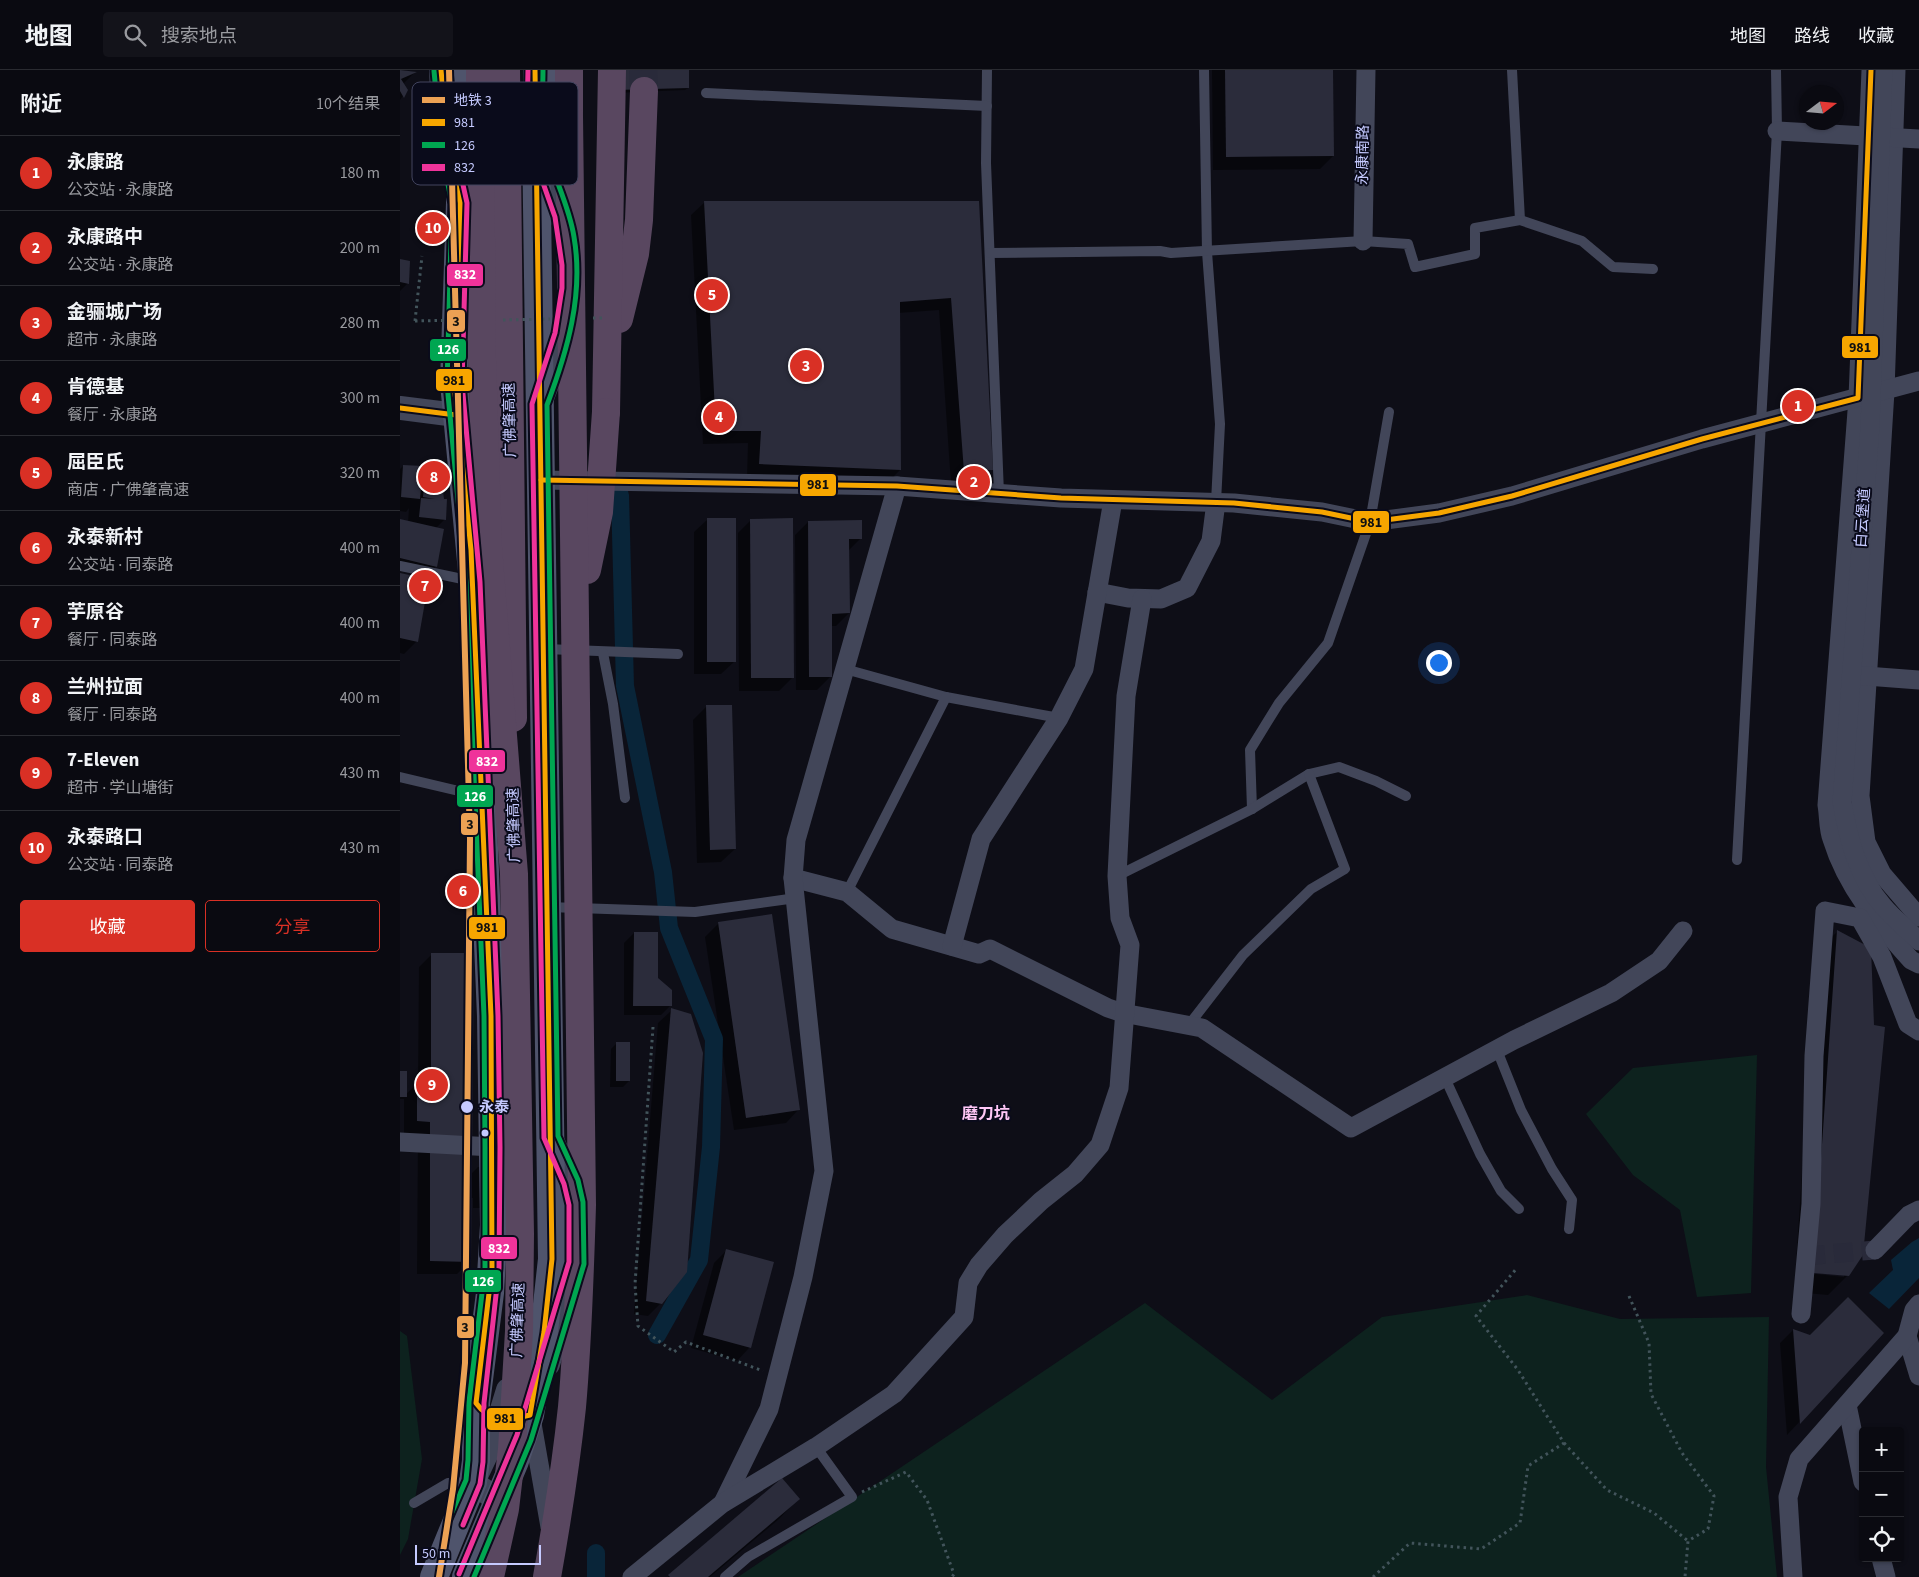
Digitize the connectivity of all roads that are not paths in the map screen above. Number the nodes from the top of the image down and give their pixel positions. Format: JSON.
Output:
{"nodes":[{"id":1,"x":612,"y":70,"type":"edge"},
{"id":2,"x":987,"y":70,"type":"edge"},
{"id":3,"x":1204,"y":70,"type":"edge"},
{"id":4,"x":1366,"y":70,"type":"edge"},
{"id":5,"x":1512,"y":70,"type":"edge"},
{"id":6,"x":1776,"y":70,"type":"edge"},
{"id":7,"x":1871,"y":70,"type":"edge"},
{"id":8,"x":1883,"y":70,"type":"edge"},
{"id":9,"x":1896,"y":70,"type":"edge"},
{"id":10,"x":644,"y":91,"type":"tunnel mouth"},
{"id":11,"x":706,"y":93,"type":"dead end"},
{"id":12,"x":987,"y":106,"type":"junction"},
{"id":13,"x":1777,"y":131,"type":"junction"},
{"id":14,"x":1869,"y":135,"type":"junction"},
{"id":15,"x":1893,"y":137,"type":"junction"},
{"id":16,"x":1919,"y":139,"type":"edge"},
{"id":17,"x":456,"y":185,"type":"edge"},
{"id":18,"x":460,"y":185,"type":"edge"},
{"id":19,"x":481,"y":185,"type":"edge"},
{"id":20,"x":507,"y":185,"type":"edge"},
{"id":21,"x":537,"y":185,"type":"edge"},
{"id":22,"x":570,"y":185,"type":"edge"},
{"id":23,"x":460,"y":203,"type":"junction"},
{"id":24,"x":1520,"y":220,"type":"junction"},
{"id":25,"x":1363,"y":241,"type":"junction"},
{"id":26,"x":1208,"y":252,"type":"junction"},
{"id":27,"x":990,"y":253,"type":"junction"},
{"id":28,"x":1653,"y":269,"type":"dead end"},
{"id":29,"x":1919,"y":381,"type":"edge"},
{"id":30,"x":1885,"y":391,"type":"junction"},
{"id":31,"x":1858,"y":398,"type":"junction"},
{"id":32,"x":400,"y":408,"type":"edge"},
{"id":33,"x":606,"y":412,"type":"junction"},
{"id":34,"x":1389,"y":412,"type":"dead end"},
{"id":35,"x":456,"y":415,"type":"junction"},
{"id":36,"x":1763,"y":423,"type":"junction"},
{"id":37,"x":541,"y":480,"type":"junction"},
{"id":38,"x":897,"y":486,"type":"junction"},
{"id":39,"x":999,"y":494,"type":"junction"},
{"id":40,"x":1113,"y":500,"type":"junction"},
{"id":41,"x":1216,"y":502,"type":"junction"},
{"id":42,"x":1370,"y":522,"type":"junction"},
{"id":43,"x":400,"y":566,"type":"edge"},
{"id":44,"x":473,"y":582,"type":"junction"},
{"id":45,"x":1097,"y":592,"type":"junction"},
{"id":46,"x":1142,"y":599,"type":"junction"},
{"id":47,"x":576,"y":626,"type":"junction"},
{"id":48,"x":544,"y":649,"type":"junction"},
{"id":49,"x":608,"y":653,"type":"junction"},
{"id":50,"x":678,"y":654,"type":"dead end"},
{"id":51,"x":845,"y":669,"type":"junction"},
{"id":52,"x":1837,"y":674,"type":"junction"},
{"id":53,"x":1866,"y":676,"type":"junction"},
{"id":54,"x":1919,"y":680,"type":"edge"},
{"id":55,"x":946,"y":697,"type":"junction"},
{"id":56,"x":1059,"y":718,"type":"junction"},
{"id":57,"x":1309,"y":774,"type":"junction"},
{"id":58,"x":400,"y":777,"type":"edge"},
{"id":59,"x":1406,"y":796,"type":"dead end"},
{"id":60,"x":481,"y":797,"type":"junction"},
{"id":61,"x":625,"y":798,"type":"dead end"},
{"id":62,"x":1252,"y":809,"type":"junction"},
{"id":63,"x":1738,"y":860,"type":"dead end"},
{"id":64,"x":514,"y":874,"type":"junction"},
{"id":65,"x":1117,"y":876,"type":"junction"},
{"id":66,"x":793,"y":878,"type":"junction"},
{"id":67,"x":847,"y":892,"type":"junction"},
{"id":68,"x":796,"y":898,"type":"junction"},
{"id":69,"x":548,"y":907,"type":"junction"},
{"id":70,"x":1919,"y":917,"type":"edge"},
{"id":71,"x":1683,"y":931,"type":"dead end"},
{"id":72,"x":1919,"y":941,"type":"edge"},
{"id":73,"x":952,"y":946,"type":"junction"},
{"id":74,"x":488,"y":958,"type":"junction"},
{"id":75,"x":1919,"y":964,"type":"edge"},
{"id":76,"x":1123,"y":1013,"type":"junction"},
{"id":77,"x":1188,"y":1026,"type":"junction"},
{"id":78,"x":1919,"y":1031,"type":"edge"},
{"id":79,"x":1497,"y":1050,"type":"junction"},
{"id":80,"x":1445,"y":1078,"type":"junction"},
{"id":81,"x":400,"y":1142,"type":"edge"},
{"id":82,"x":493,"y":1147,"type":"junction"},
{"id":83,"x":1519,"y":1209,"type":"dead end"},
{"id":84,"x":1919,"y":1210,"type":"edge"},
{"id":85,"x":1569,"y":1229,"type":"dead end"},
{"id":86,"x":1875,"y":1250,"type":"tunnel mouth"},
{"id":87,"x":1919,"y":1304,"type":"edge"},
{"id":88,"x":1801,"y":1314,"type":"dead end"},
{"id":89,"x":1907,"y":1336,"type":"junction"},
{"id":90,"x":1919,"y":1376,"type":"edge"},
{"id":91,"x":476,"y":1403,"type":"junction"},
{"id":92,"x":1847,"y":1404,"type":"junction"},
{"id":93,"x":530,"y":1415,"type":"junction"},
{"id":94,"x":816,"y":1447,"type":"junction"},
{"id":95,"x":1861,"y":1472,"type":"edge"},
{"id":96,"x":473,"y":1482,"type":"junction"},
{"id":97,"x":498,"y":1501,"type":"junction"},
{"id":98,"x":414,"y":1503,"type":"dead end"},
{"id":99,"x":723,"y":1503,"type":"junction"},
{"id":100,"x":1882,"y":1562,"type":"edge"},
{"id":101,"x":434,"y":1577,"type":"edge"},
{"id":102,"x":466,"y":1577,"type":"edge"},
{"id":103,"x":490,"y":1577,"type":"edge"},
{"id":104,"x":547,"y":1577,"type":"edge"},
{"id":105,"x":560,"y":1577,"type":"edge"},
{"id":106,"x":632,"y":1577,"type":"edge"},
{"id":107,"x":725,"y":1577,"type":"edge"},
{"id":108,"x":1793,"y":1577,"type":"edge"},
{"id":109,"x":1886,"y":1577,"type":"edge"}],
"edges":[{"from":1,"to":33,"type":"highway"},
{"from":2,"to":12,"type":"lane"},
{"from":3,"to":26,"type":"lane"},
{"from":4,"to":25,"type":"street","name":"永康南路"},
{"from":5,"to":24,"type":"lane"},
{"from":6,"to":13,"type":"lane"},
{"from":7,"to":14,"type":"street"},
{"from":8,"to":72,"type":"street","name":"白云堡道","bridge":true},
{"from":9,"to":15,"type":"street"},
{"from":10,"to":33,"type":"highway"},
{"from":11,"to":12,"type":"lane"},
{"from":12,"to":27,"type":"lane"},
{"from":13,"to":14,"type":"street"},
{"from":13,"to":36,"type":"lane"},
{"from":14,"to":15,"type":"street"},
{"from":14,"to":31,"type":"street"},
{"from":15,"to":16,"type":"street"},
{"from":15,"to":30,"type":"street"},
{"from":17,"to":23,"type":"street"},
{"from":18,"to":23,"type":"main road"},
{"from":19,"to":64,"type":"highway","bridge":true},
{"from":20,"to":64,"type":"highway","name":"广佛肇高速","bridge":true},
{"from":21,"to":37,"type":"main road"},
{"from":22,"to":47,"type":"highway","bridge":true},
{"from":23,"to":35,"type":"main road"},
{"from":24,"to":25,"type":"lane"},
{"from":24,"to":28,"type":"lane"},
{"from":25,"to":26,"type":"lane"},
{"from":26,"to":27,"type":"lane"},
{"from":26,"to":41,"type":"lane"},
{"from":27,"to":39,"type":"lane"},
{"from":29,"to":30,"type":"street"},
{"from":30,"to":31,"type":"street"},
{"from":30,"to":53,"type":"street"},
{"from":31,"to":36,"type":"street"},
{"from":31,"to":52,"type":"street"},
{"from":32,"to":35,"type":"street"},
{"from":33,"to":47,"type":"highway","bridge":true},
{"from":34,"to":42,"type":"lane"},
{"from":35,"to":44,"type":"main road"},
{"from":36,"to":42,"type":"street"},
{"from":36,"to":63,"type":"lane"},
{"from":37,"to":38,"type":"street"},
{"from":37,"to":48,"type":"main road"},
{"from":38,"to":39,"type":"street"},
{"from":38,"to":51,"type":"street"},
{"from":39,"to":40,"type":"street"},
{"from":40,"to":41,"type":"street"},
{"from":40,"to":45,"type":"street"},
{"from":41,"to":42,"type":"street"},
{"from":41,"to":46,"type":"street"},
{"from":42,"to":62,"type":"lane"},
{"from":43,"to":44,"type":"lane"},
{"from":44,"to":60,"type":"main road"},
{"from":45,"to":46,"type":"street"},
{"from":45,"to":56,"type":"street"},
{"from":46,"to":65,"type":"street"},
{"from":47,"to":104,"type":"highway","bridge":true},
{"from":48,"to":49,"type":"lane"},
{"from":48,"to":69,"type":"main road"},
{"from":49,"to":50,"type":"lane"},
{"from":49,"to":61,"type":"lane"},
{"from":51,"to":55,"type":"lane"},
{"from":51,"to":66,"type":"street"},
{"from":52,"to":53,"type":"street"},
{"from":52,"to":75,"type":"street"},
{"from":53,"to":54,"type":"street"},
{"from":53,"to":70,"type":"street"},
{"from":55,"to":56,"type":"lane"},
{"from":55,"to":67,"type":"lane"},
{"from":56,"to":73,"type":"street"},
{"from":57,"to":59,"type":"lane"},
{"from":57,"to":62,"type":"lane"},
{"from":57,"to":77,"type":"lane"},
{"from":58,"to":60,"type":"lane"},
{"from":60,"to":74,"type":"main road"},
{"from":62,"to":65,"type":"lane"},
{"from":64,"to":103,"type":"highway","name":"广佛肇高速","bridge":true},
{"from":65,"to":76,"type":"street"},
{"from":66,"to":67,"type":"street"},
{"from":66,"to":68,"type":"street"},
{"from":67,"to":73,"type":"street"},
{"from":68,"to":69,"type":"lane"},
{"from":68,"to":99,"type":"street"},
{"from":69,"to":93,"type":"main road"},
{"from":71,"to":79,"type":"street"},
{"from":73,"to":76,"type":"street"},
{"from":74,"to":82,"type":"main road"},
{"from":74,"to":96,"type":"street"},
{"from":76,"to":77,"type":"street"},
{"from":76,"to":94,"type":"street"},
{"from":77,"to":80,"type":"street"},
{"from":78,"to":88,"type":"street"},
{"from":79,"to":80,"type":"street"},
{"from":79,"to":85,"type":"lane"},
{"from":80,"to":83,"type":"lane"},
{"from":81,"to":82,"type":"street"},
{"from":82,"to":91,"type":"main road"},
{"from":84,"to":86,"type":"street"},
{"from":87,"to":89,"type":"street"},
{"from":89,"to":90,"type":"street"},
{"from":89,"to":92,"type":"street"},
{"from":91,"to":93,"type":"main road"},
{"from":91,"to":96,"type":"main road"},
{"from":92,"to":95,"type":"street"},
{"from":92,"to":108,"type":"street"},
{"from":93,"to":97,"type":"main road"},
{"from":93,"to":105,"type":"street"},
{"from":94,"to":99,"type":"street"},
{"from":94,"to":107,"type":"lane"},
{"from":96,"to":97,"type":"street"},
{"from":96,"to":98,"type":"lane"},
{"from":96,"to":101,"type":"main road"},
{"from":97,"to":102,"type":"main road"},
{"from":99,"to":106,"type":"street"},
{"from":100,"to":109,"type":"street"}]}
